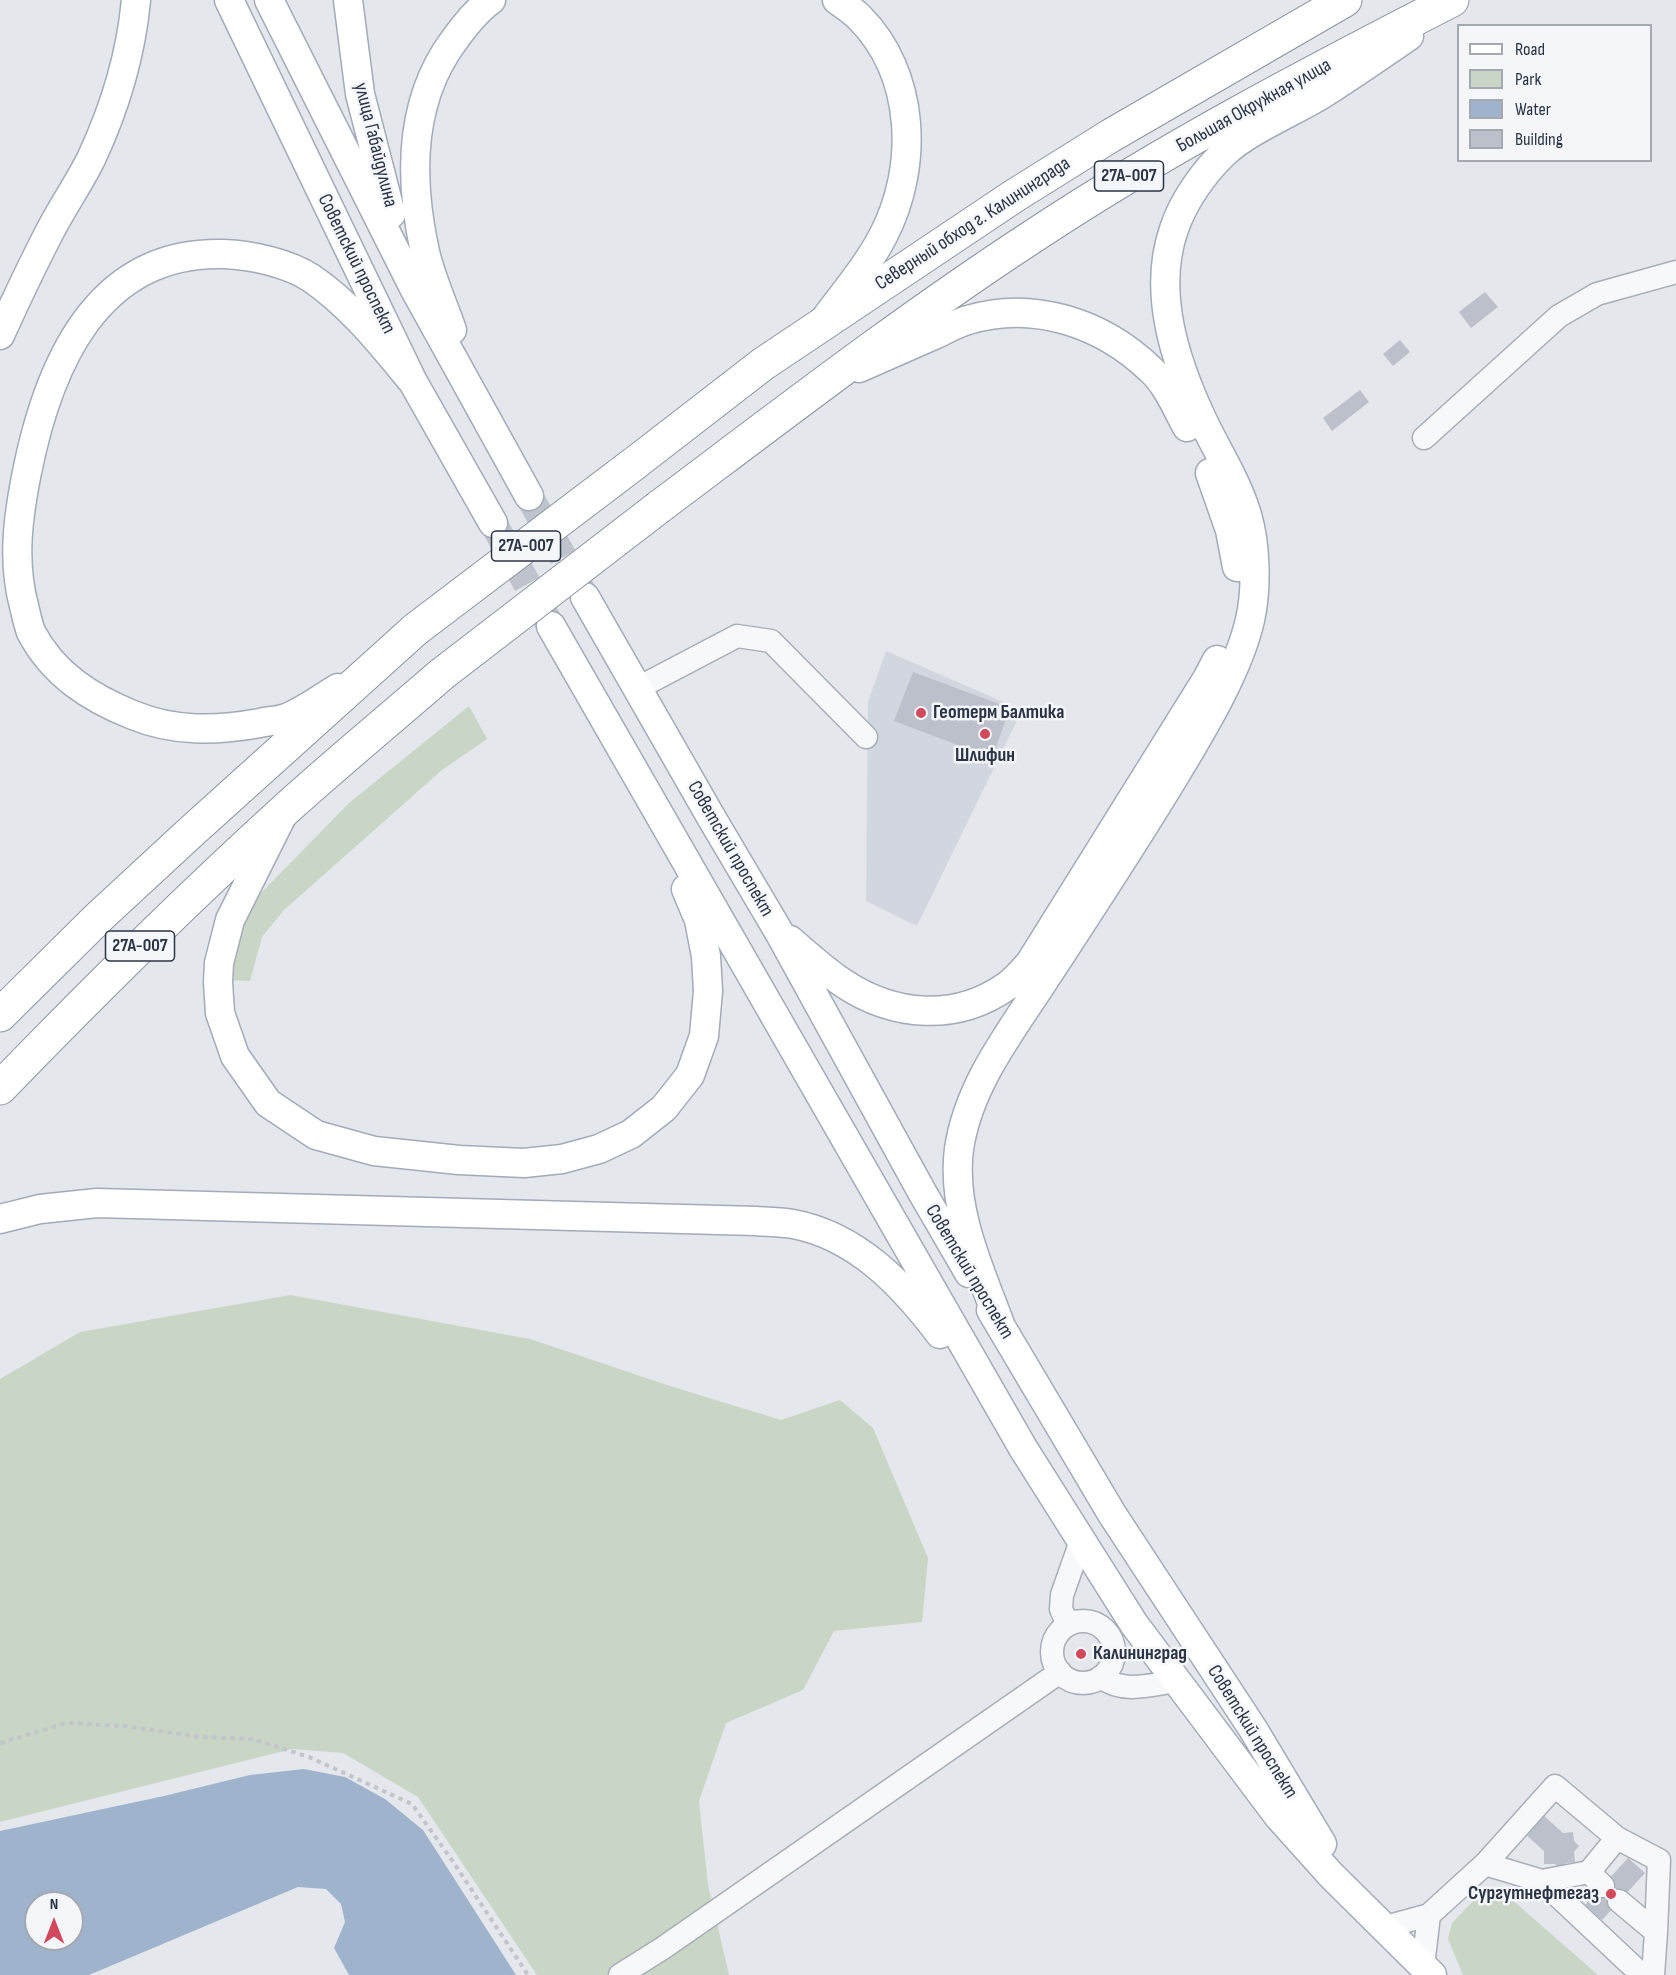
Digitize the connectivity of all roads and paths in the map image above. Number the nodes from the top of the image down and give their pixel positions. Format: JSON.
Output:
{"nodes":[{"id":1,"x":136,"y":0,"type":"edge"},
{"id":2,"x":229,"y":0,"type":"edge"},
{"id":3,"x":269,"y":0,"type":"edge"},
{"id":4,"x":348,"y":0,"type":"edge"},
{"id":5,"x":491,"y":0,"type":"edge"},
{"id":6,"x":837,"y":0,"type":"edge"},
{"id":7,"x":1346,"y":0,"type":"edge"},
{"id":8,"x":1452,"y":0,"type":"edge"},
{"id":9,"x":1464,"y":0,"type":"edge"},
{"id":10,"x":1676,"y":272,"type":"edge"},
{"id":11,"x":414,"y":288,"type":"junction"},
{"id":12,"x":821,"y":325,"type":"junction"},
{"id":13,"x":0,"y":335,"type":"edge"},
{"id":14,"x":413,"y":382,"type":"junction"},
{"id":15,"x":825,"y":384,"type":"junction"},
{"id":16,"x":481,"y":411,"type":"junction"},
{"id":17,"x":1424,"y":438,"type":"dead end"},
{"id":18,"x":529,"y":496,"type":"tunnel mouth"},
{"id":19,"x":493,"y":523,"type":"tunnel mouth"},
{"id":20,"x":585,"y":597,"type":"tunnel mouth"},
{"id":21,"x":551,"y":626,"type":"tunnel mouth"},
{"id":22,"x":374,"y":668,"type":"junction"},
{"id":23,"x":638,"y":688,"type":"junction"},
{"id":24,"x":866,"y":737,"type":"dead end"},
{"id":25,"x":626,"y":755,"type":"junction"},
{"id":26,"x":286,"y":809,"type":"junction"},
{"id":27,"x":779,"y":932,"type":"junction"},
{"id":28,"x":0,"y":1015,"type":"edge"},
{"id":29,"x":0,"y":1088,"type":"edge"},
{"id":30,"x":0,"y":1219,"type":"edge"},
{"id":31,"x":1000,"y":1324,"type":"junction"},
{"id":32,"x":1023,"y":1448,"type":"junction"},
{"id":33,"x":1081,"y":1541,"type":"junction"},
{"id":34,"x":1068,"y":1625,"type":"junction"},
{"id":35,"x":1060,"y":1672,"type":"junction"},
{"id":36,"x":1101,"y":1677,"type":"junction"},
{"id":37,"x":1176,"y":1682,"type":"junction"},
{"id":38,"x":0,"y":1743,"type":"edge"},
{"id":39,"x":1617,"y":1838,"type":"junction"},
{"id":40,"x":1485,"y":1864,"type":"junction"},
{"id":41,"x":1542,"y":1881,"type":"junction"},
{"id":42,"x":1619,"y":1901,"type":"dead end"},
{"id":43,"x":1429,"y":1915,"type":"junction"},
{"id":44,"x":1384,"y":1927,"type":"junction"},
{"id":45,"x":1656,"y":1932,"type":"junction"},
{"id":46,"x":1427,"y":1970,"type":"edge"},
{"id":47,"x":528,"y":1975,"type":"edge"},
{"id":48,"x":620,"y":1975,"type":"edge"},
{"id":49,"x":1642,"y":1975,"type":"edge"},
{"id":50,"x":1653,"y":1975,"type":"edge"}],
"edges":[{"from":1,"to":13,"type":"main road"},
{"from":2,"to":14,"type":"main road","name":"Советский проспект"},
{"from":3,"to":11,"type":"main road","name":"Советский проспект"},
{"from":4,"to":11,"type":"main road","name":"улица Габайдулина"},
{"from":5,"to":16,"type":"main road"},
{"from":6,"to":12,"type":"main road"},
{"from":7,"to":12,"type":"highway","name":"Северный обход г. Калининграда","number":"27А-007"},
{"from":8,"to":15,"type":"highway","name":"Большая Окружная улица","number":"27А-007"},
{"from":9,"to":31,"type":"main road"},
{"from":10,"to":17,"type":"street"},
{"from":11,"to":16,"type":"main road","name":"Советский проспект"},
{"from":12,"to":22,"type":"highway","name":"Северный обход г. Калининграда","number":"27А-007","bridge":true},
{"from":14,"to":19,"type":"main road","name":"Советский проспект"},
{"from":14,"to":22,"type":"main road"},
{"from":15,"to":26,"type":"highway","number":"27А-007","bridge":true},
{"from":15,"to":27,"type":"main road"},
{"from":16,"to":18,"type":"main road","name":"Советский проспект"},
{"from":20,"to":23,"type":"main road","name":"Советский проспект"},
{"from":21,"to":25,"type":"main road","name":"Советский проспект"},
{"from":22,"to":28,"type":"highway"},
{"from":23,"to":24,"type":"street"},
{"from":23,"to":27,"type":"main road","name":"Советский проспект"},
{"from":25,"to":26,"type":"main road"},
{"from":25,"to":32,"type":"main road","name":"Советский проспект"},
{"from":26,"to":29,"type":"highway","number":"27А-007"},
{"from":27,"to":31,"type":"main road","name":"Советский проспект"},
{"from":30,"to":32,"type":"main road"},
{"from":31,"to":44,"type":"main road","name":"Советский проспект"},
{"from":32,"to":33,"type":"main road","name":"Советский проспект"},
{"from":33,"to":34,"type":"street"},
{"from":33,"to":37,"type":"main road","name":"Советский проспект"},
{"from":34,"to":35,"type":"street"},
{"from":34,"to":36,"type":"street"},
{"from":35,"to":36,"type":"street"},
{"from":35,"to":48,"type":"street"},
{"from":36,"to":37,"type":"street"},
{"from":37,"to":44,"type":"main road","name":"Советский проспект"},
{"from":38,"to":47,"type":"path"},
{"from":39,"to":40,"type":"street"},
{"from":39,"to":41,"type":"street"},
{"from":39,"to":45,"type":"street"},
{"from":40,"to":41,"type":"street"},
{"from":40,"to":43,"type":"street"},
{"from":41,"to":49,"type":"street"},
{"from":42,"to":45,"type":"street"},
{"from":43,"to":44,"type":"street"},
{"from":43,"to":46,"type":"street"},
{"from":44,"to":46,"type":"main road","name":"Советский проспект"},
{"from":45,"to":50,"type":"street"}]}
